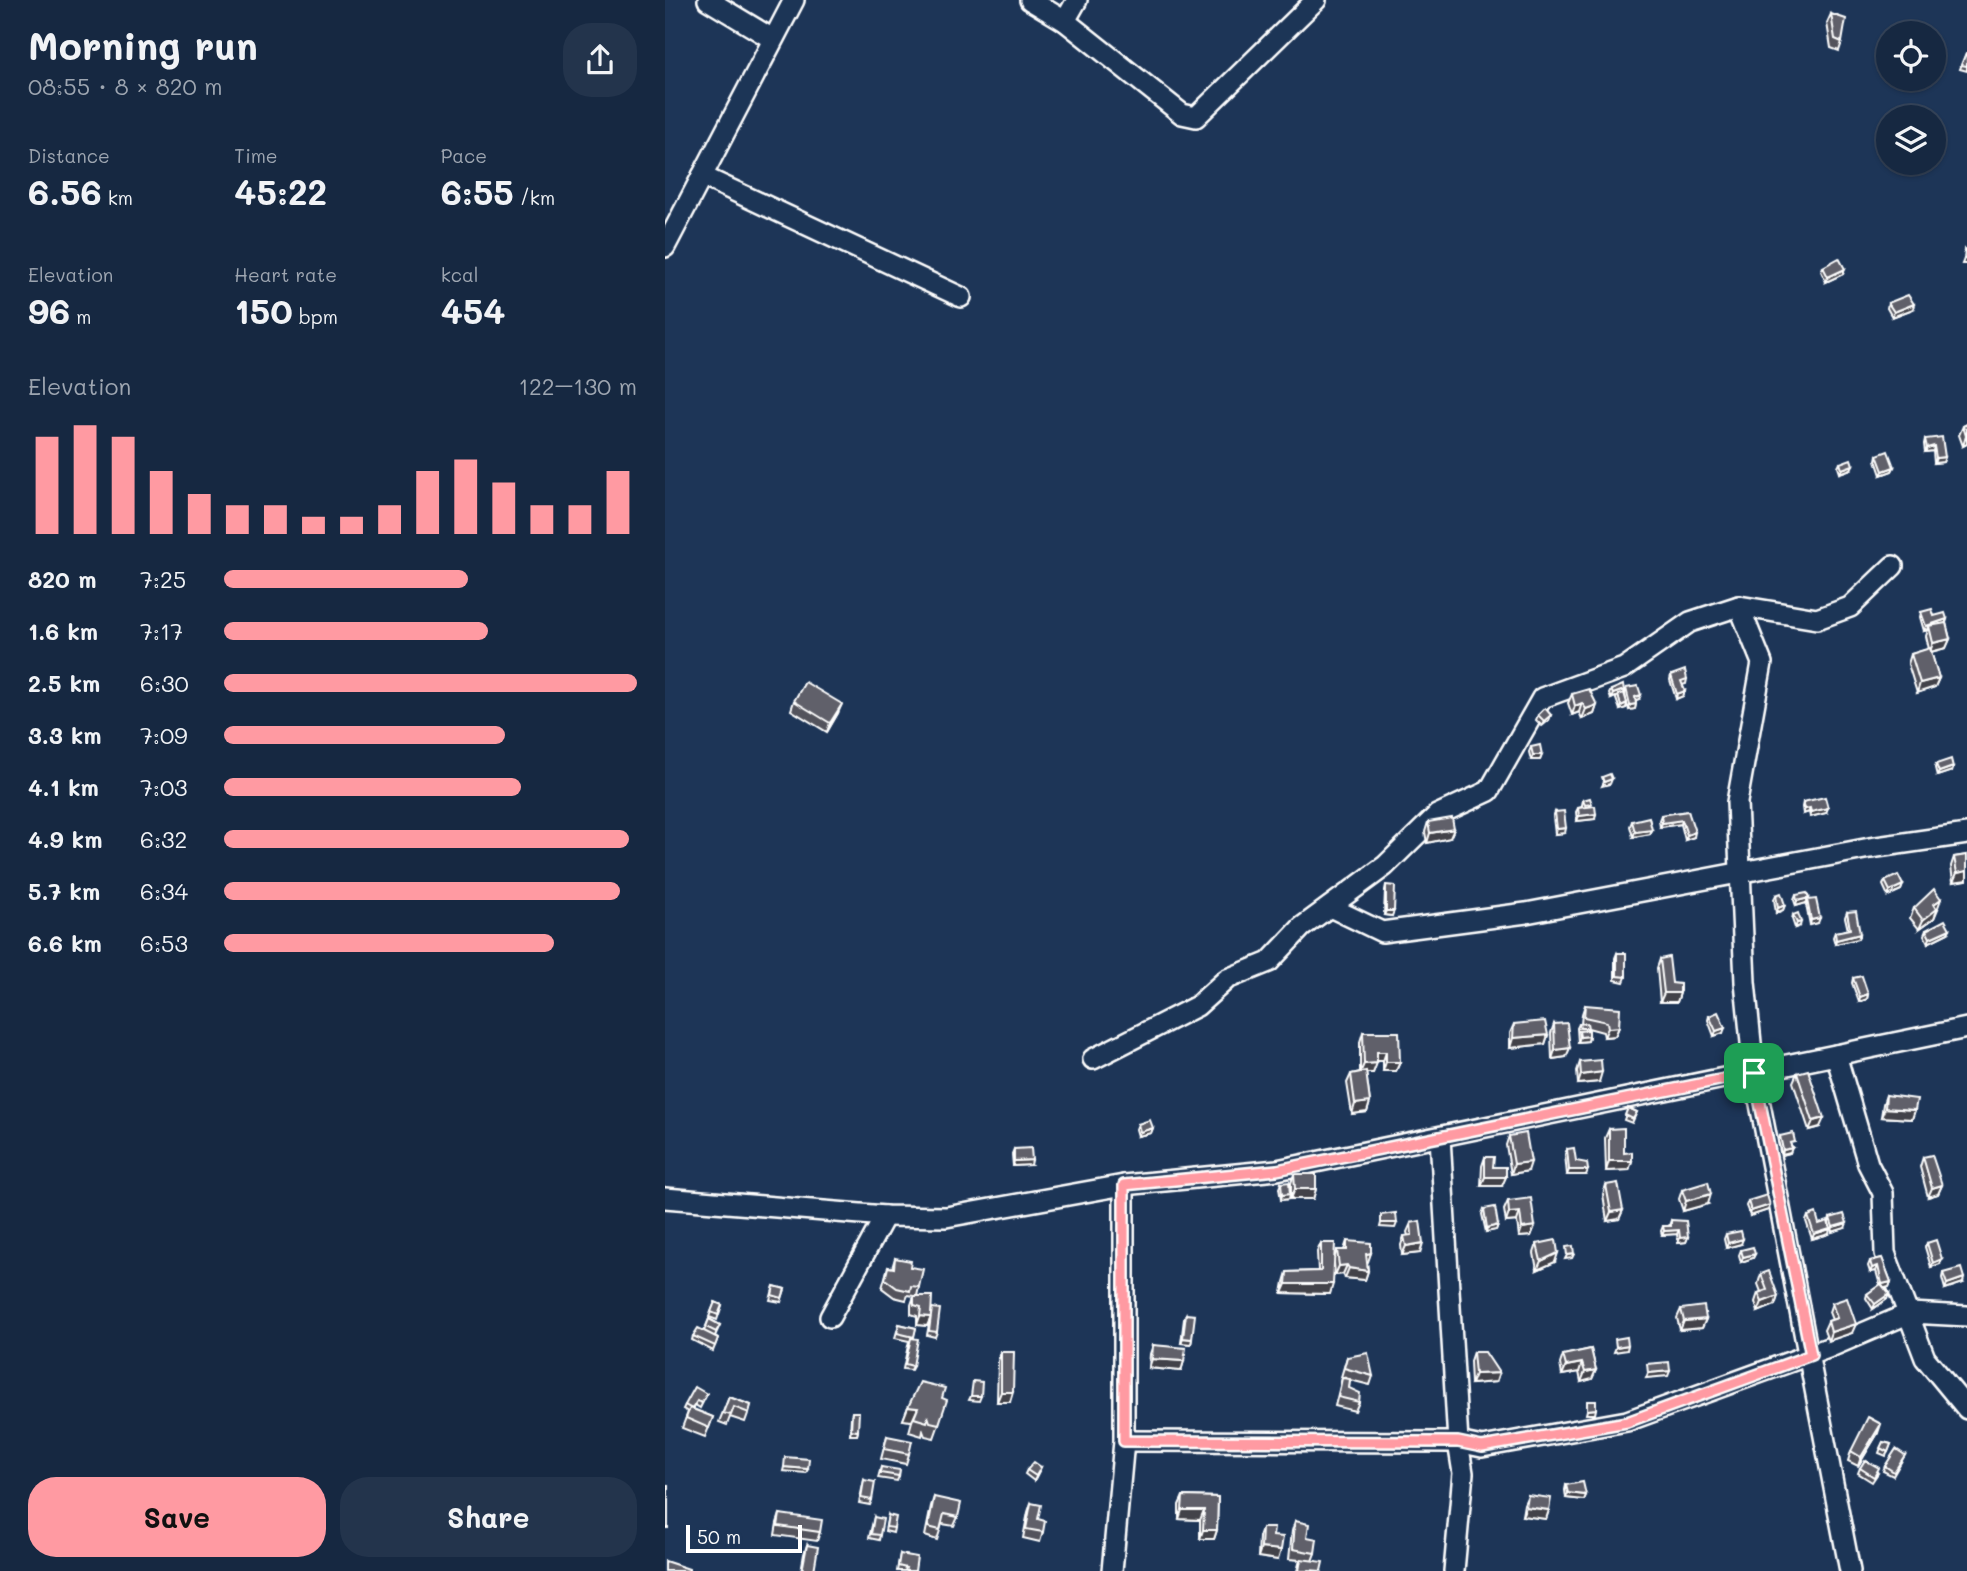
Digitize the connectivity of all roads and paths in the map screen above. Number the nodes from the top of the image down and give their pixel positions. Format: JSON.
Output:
{"nodes":[{"id":1,"x":708,"y":0,"type":"edge"},
{"id":2,"x":794,"y":0,"type":"edge"},
{"id":3,"x":1030,"y":0,"type":"edge"},
{"id":4,"x":1077,"y":0,"type":"edge"},
{"id":5,"x":1316,"y":0,"type":"edge"},
{"id":6,"x":1065,"y":22,"type":"junction"},
{"id":7,"x":771,"y":38,"type":"junction"},
{"id":8,"x":702,"y":176,"type":"junction"},
{"id":9,"x":674,"y":210,"type":"edge"},
{"id":10,"x":665,"y":247,"type":"edge"},
{"id":11,"x":961,"y":297,"type":"dead end"},
{"id":12,"x":1893,"y":566,"type":"dead end"},
{"id":13,"x":1739,"y":606,"type":"junction"},
{"id":14,"x":1967,"y":834,"type":"edge"},
{"id":15,"x":1740,"y":873,"type":"junction"},
{"id":16,"x":1330,"y":907,"type":"junction"},
{"id":17,"x":1967,"y":1028,"type":"edge"},
{"id":18,"x":1836,"y":1055,"type":"junction"},
{"id":19,"x":1093,"y":1059,"type":"dead end"},
{"id":20,"x":1754,"y":1073,"type":"junction"},
{"id":21,"x":1440,"y":1137,"type":"junction"},
{"id":22,"x":1124,"y":1185,"type":"junction"},
{"id":23,"x":665,"y":1198,"type":"edge"},
{"id":24,"x":885,"y":1216,"type":"junction"},
{"id":25,"x":1910,"y":1313,"type":"junction"},
{"id":26,"x":830,"y":1317,"type":"dead end"},
{"id":27,"x":1967,"y":1317,"type":"edge"},
{"id":28,"x":1811,"y":1355,"type":"junction"},
{"id":29,"x":1967,"y":1409,"type":"edge"},
{"id":30,"x":1124,"y":1441,"type":"junction"},
{"id":31,"x":1458,"y":1442,"type":"junction"},
{"id":32,"x":1112,"y":1571,"type":"edge"},
{"id":33,"x":1454,"y":1571,"type":"edge"},
{"id":34,"x":1850,"y":1571,"type":"edge"}],
"edges":[{"from":1,"to":7,"type":"street"},
{"from":2,"to":7,"type":"street"},
{"from":3,"to":6,"type":"street"},
{"from":4,"to":6,"type":"street"},
{"from":5,"to":6,"type":"street"},
{"from":7,"to":8,"type":"street"},
{"from":8,"to":9,"type":"street"},
{"from":8,"to":11,"type":"street"},
{"from":9,"to":10,"type":"street"},
{"from":12,"to":13,"type":"street"},
{"from":13,"to":15,"type":"street"},
{"from":13,"to":16,"type":"street"},
{"from":14,"to":15,"type":"street"},
{"from":15,"to":16,"type":"street"},
{"from":15,"to":20,"type":"street"},
{"from":16,"to":19,"type":"street"},
{"from":17,"to":18,"type":"street"},
{"from":18,"to":20,"type":"street"},
{"from":18,"to":25,"type":"street"},
{"from":20,"to":21,"type":"street"},
{"from":20,"to":28,"type":"street"},
{"from":21,"to":22,"type":"street"},
{"from":21,"to":31,"type":"street"},
{"from":22,"to":24,"type":"street"},
{"from":22,"to":30,"type":"street"},
{"from":23,"to":24,"type":"street"},
{"from":24,"to":26,"type":"street"},
{"from":25,"to":27,"type":"street"},
{"from":25,"to":28,"type":"street"},
{"from":25,"to":29,"type":"street"},
{"from":28,"to":31,"type":"street"},
{"from":28,"to":34,"type":"street"},
{"from":30,"to":31,"type":"street"},
{"from":30,"to":32,"type":"street"},
{"from":31,"to":33,"type":"street"}]}
